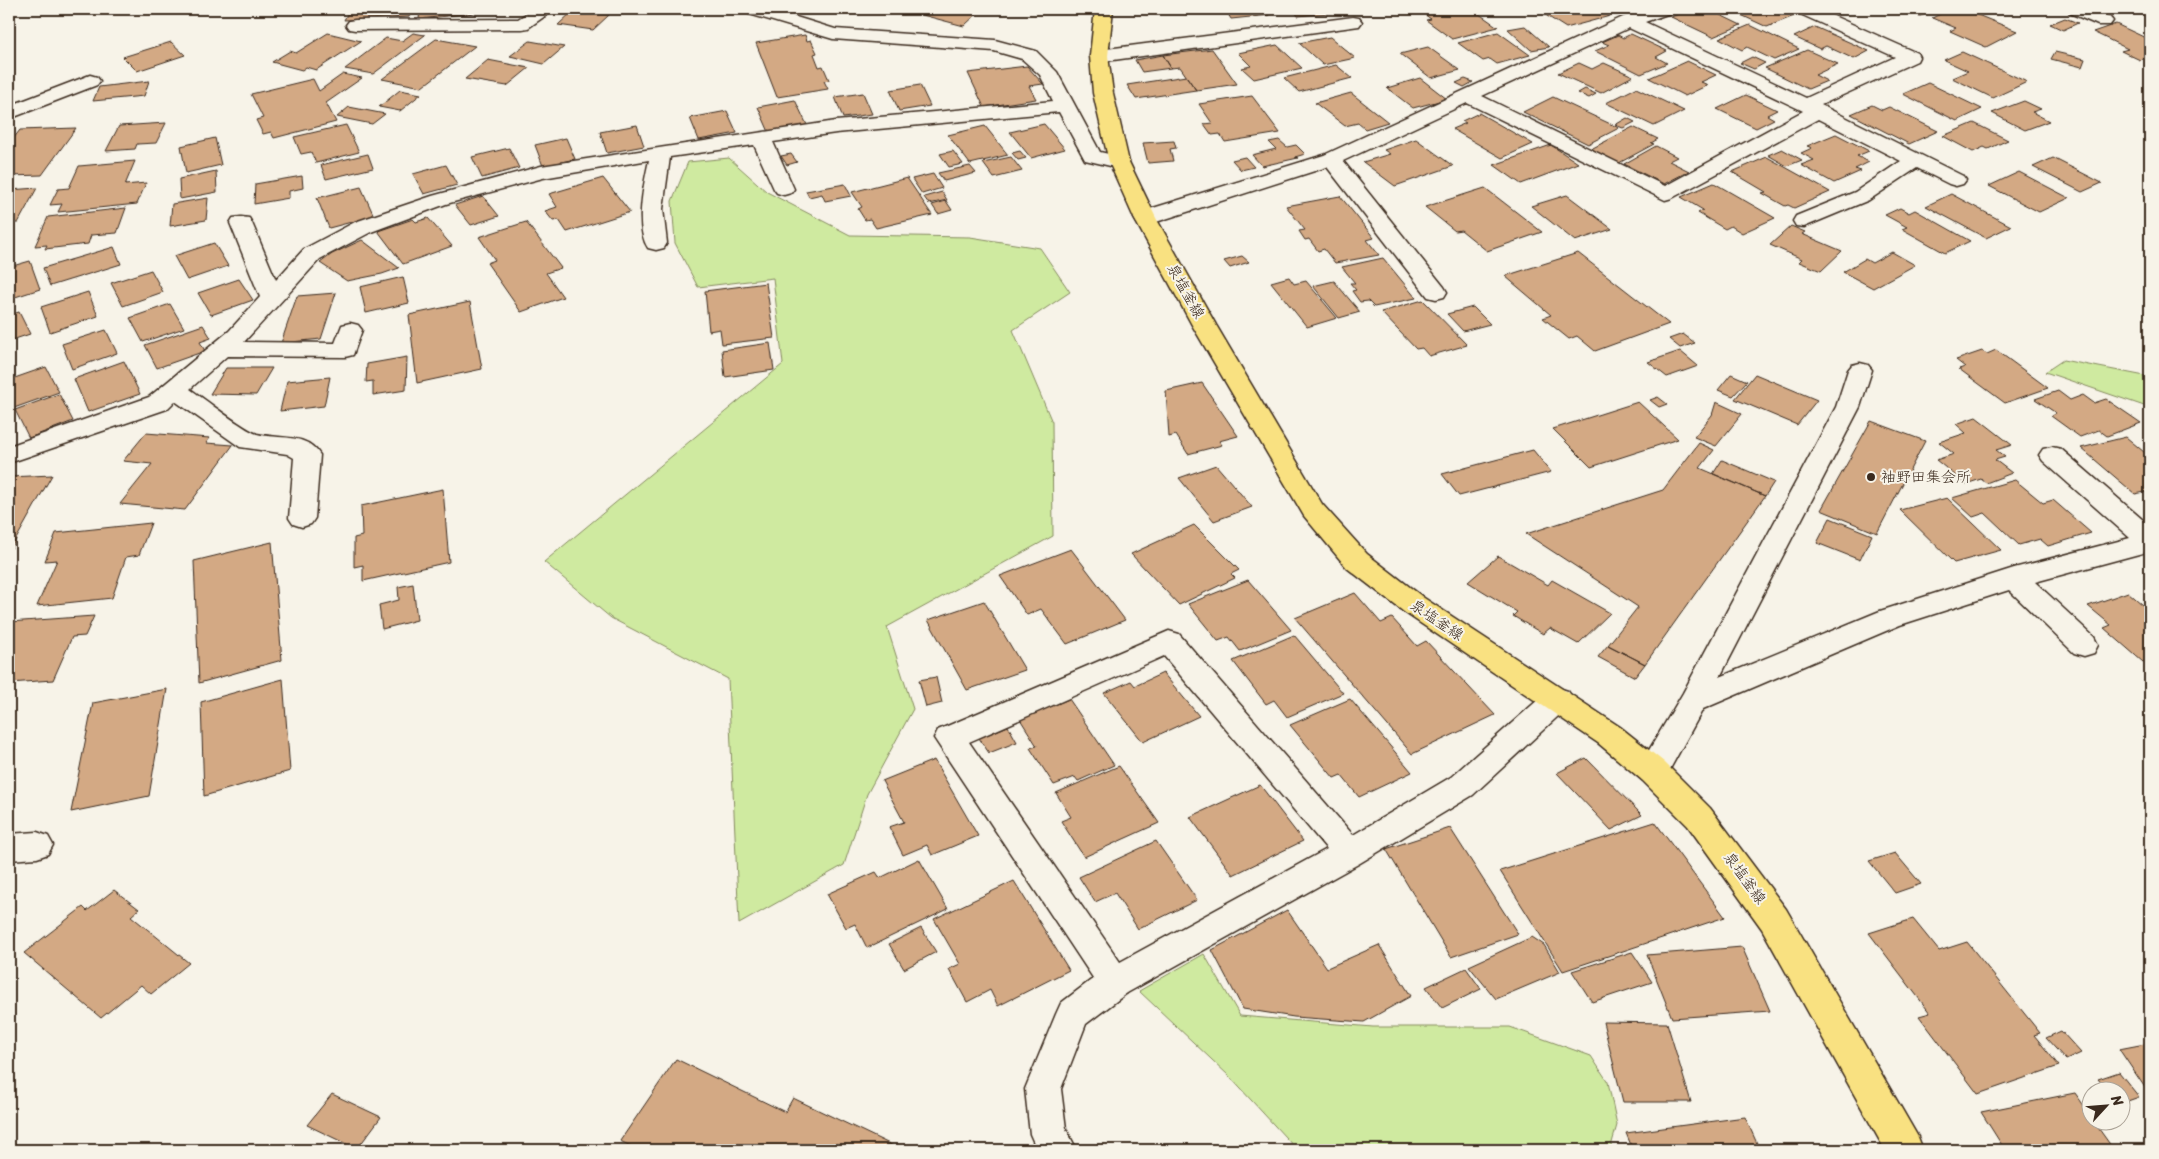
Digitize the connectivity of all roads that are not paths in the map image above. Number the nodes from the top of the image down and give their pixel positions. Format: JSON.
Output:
{"nodes":[{"id":1,"x":752,"y":9,"type":"edge"},
{"id":2,"x":1104,"y":9,"type":"edge"},
{"id":3,"x":1664,"y":9,"type":"edge"},
{"id":4,"x":1804,"y":9,"type":"edge"},
{"id":5,"x":2076,"y":9,"type":"edge"},
{"id":6,"x":544,"y":10,"type":"edge"},
{"id":7,"x":1629,"y":21,"type":"junction"},
{"id":8,"x":2104,"y":21,"type":"dead end"},
{"id":9,"x":1353,"y":22,"type":"dead end"},
{"id":10,"x":355,"y":25,"type":"dead end"},
{"id":11,"x":514,"y":39,"type":"dead end"},
{"id":12,"x":1099,"y":56,"type":"junction"},
{"id":13,"x":90,"y":81,"type":"dead end"},
{"id":14,"x":1469,"y":97,"type":"junction"},
{"id":15,"x":1065,"y":106,"type":"junction"},
{"id":16,"x":1812,"y":108,"type":"junction"},
{"id":17,"x":9,"y":113,"type":"edge"},
{"id":18,"x":761,"y":138,"type":"junction"},
{"id":19,"x":661,"y":152,"type":"junction"},
{"id":20,"x":1331,"y":159,"type":"junction"},
{"id":21,"x":1916,"y":160,"type":"junction"},
{"id":22,"x":1119,"y":162,"type":"junction"},
{"id":23,"x":1956,"y":180,"type":"dead end"},
{"id":24,"x":784,"y":189,"type":"dead end"},
{"id":25,"x":1145,"y":218,"type":"junction"},
{"id":26,"x":1804,"y":221,"type":"dead end"},
{"id":27,"x":241,"y":223,"type":"dead end"},
{"id":28,"x":656,"y":243,"type":"dead end"},
{"id":29,"x":1436,"y":292,"type":"dead end"},
{"id":30,"x":272,"y":298,"type":"junction"},
{"id":31,"x":350,"y":330,"type":"dead end"},
{"id":32,"x":222,"y":349,"type":"junction"},
{"id":33,"x":1860,"y":370,"type":"dead end"},
{"id":34,"x":174,"y":389,"type":"junction"},
{"id":35,"x":9,"y":455,"type":"edge"},
{"id":36,"x":2052,"y":455,"type":"dead end"},
{"id":37,"x":302,"y":518,"type":"dead end"},
{"id":38,"x":2150,"y":542,"type":"edge"},
{"id":39,"x":2014,"y":578,"type":"junction"},
{"id":40,"x":2084,"y":645,"type":"dead end"},
{"id":41,"x":1558,"y":699,"type":"junction"},
{"id":42,"x":1693,"y":701,"type":"junction"},
{"id":43,"x":1653,"y":771,"type":"junction"},
{"id":44,"x":1349,"y":853,"type":"junction"},
{"id":45,"x":1115,"y":982,"type":"junction"},
{"id":46,"x":1058,"y":1150,"type":"edge"},
{"id":47,"x":1905,"y":1150,"type":"edge"}],
"edges":[{"from":1,"to":15,"type":"street"},
{"from":2,"to":12,"type":"main road","name":"泉塩釜線"},
{"from":3,"to":7,"type":"street"},
{"from":4,"to":16,"type":"street"},
{"from":5,"to":8,"type":"street"},
{"from":6,"to":10,"type":"street"},
{"from":6,"to":11,"type":"street"},
{"from":7,"to":14,"type":"street"},
{"from":7,"to":16,"type":"street"},
{"from":9,"to":12,"type":"street"},
{"from":12,"to":22,"type":"main road","name":"泉塩釜線"},
{"from":13,"to":17,"type":"street"},
{"from":14,"to":16,"type":"street"},
{"from":14,"to":20,"type":"street"},
{"from":15,"to":18,"type":"street"},
{"from":15,"to":22,"type":"street"},
{"from":16,"to":21,"type":"street"},
{"from":18,"to":19,"type":"street"},
{"from":18,"to":24,"type":"street"},
{"from":19,"to":28,"type":"street"},
{"from":19,"to":30,"type":"street"},
{"from":20,"to":25,"type":"street"},
{"from":20,"to":29,"type":"street"},
{"from":21,"to":23,"type":"street"},
{"from":21,"to":26,"type":"street"},
{"from":22,"to":25,"type":"main road","name":"泉塩釜線"},
{"from":25,"to":41,"type":"main road","name":"泉塩釜線"},
{"from":27,"to":30,"type":"street"},
{"from":30,"to":32,"type":"street"},
{"from":31,"to":32,"type":"street"},
{"from":32,"to":34,"type":"street"},
{"from":33,"to":42,"type":"street"},
{"from":34,"to":35,"type":"street"},
{"from":34,"to":37,"type":"street"},
{"from":36,"to":38,"type":"street"},
{"from":38,"to":39,"type":"street"},
{"from":39,"to":40,"type":"street"},
{"from":39,"to":42,"type":"street"},
{"from":41,"to":43,"type":"main road","name":"泉塩釜線"},
{"from":41,"to":44,"type":"street"},
{"from":42,"to":43,"type":"street"},
{"from":43,"to":47,"type":"main road","name":"泉塩釜線"},
{"from":44,"to":45,"type":"street"},
{"from":44,"to":45,"type":"street"},
{"from":45,"to":46,"type":"street"}]}
